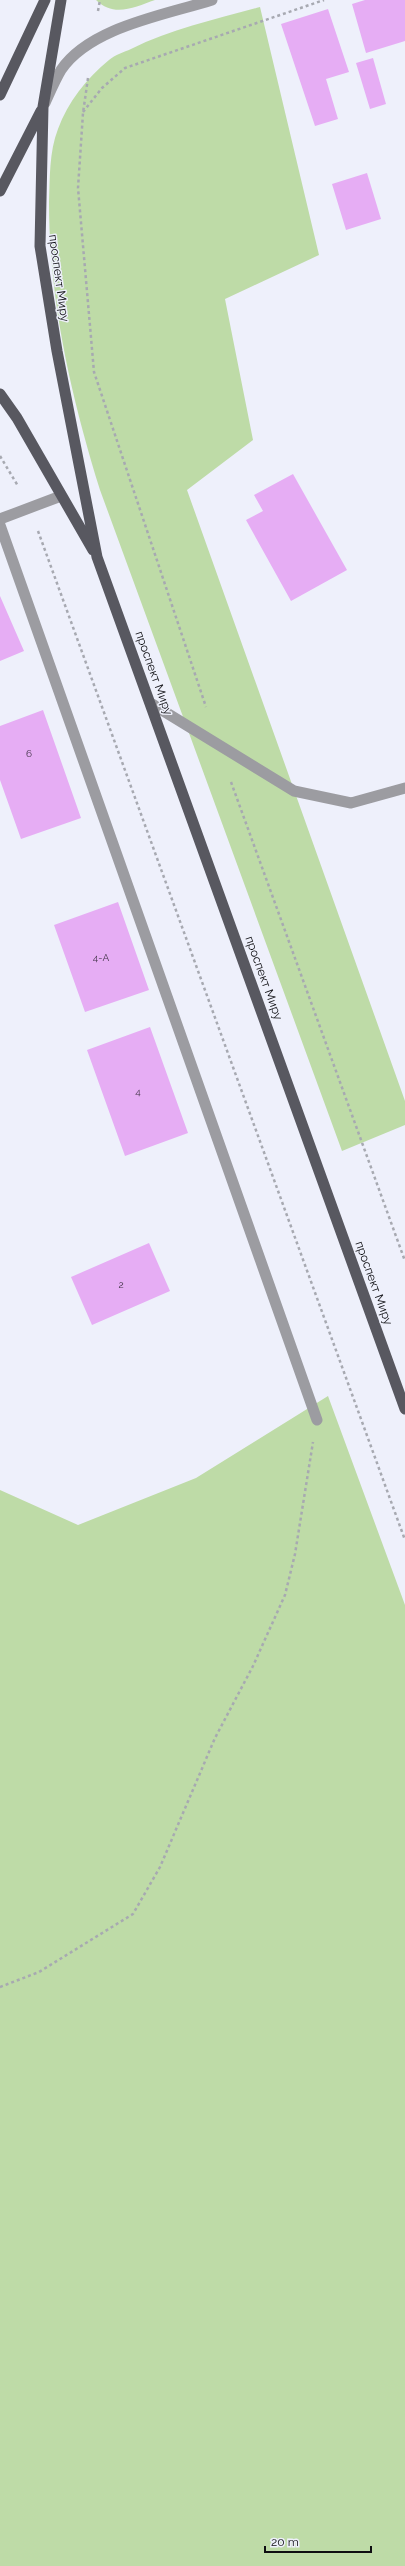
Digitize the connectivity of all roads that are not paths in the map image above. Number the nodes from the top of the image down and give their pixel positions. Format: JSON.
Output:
{"nodes":[{"id":1,"x":45,"y":0,"type":"edge"},
{"id":2,"x":62,"y":0,"type":"edge"},
{"id":3,"x":212,"y":0,"type":"edge"},
{"id":4,"x":0,"y":95,"type":"edge"},
{"id":5,"x":43,"y":107,"type":"junction"},
{"id":6,"x":0,"y":191,"type":"edge"},
{"id":7,"x":0,"y":394,"type":"edge"},
{"id":8,"x":61,"y":496,"type":"junction"},
{"id":9,"x":0,"y":519,"type":"edge"},
{"id":10,"x":0,"y":525,"type":"edge"},
{"id":11,"x":97,"y":557,"type":"junction"},
{"id":12,"x":152,"y":704,"type":"junction"},
{"id":13,"x":405,"y":788,"type":"edge"},
{"id":14,"x":405,"y":1409,"type":"edge"},
{"id":15,"x":317,"y":1420,"type":"road end"}],
"edges":[{"from":1,"to":4,"type":"main road"},
{"from":2,"to":5,"type":"main road","name":"проспект Миру"},
{"from":3,"to":5,"type":"street"},
{"from":5,"to":6,"type":"main road"},
{"from":5,"to":11,"type":"main road","name":"проспект Миру"},
{"from":7,"to":8,"type":"main road","name":"проспект Миру"},
{"from":8,"to":9,"type":"street"},
{"from":8,"to":11,"type":"main road","name":"проспект Миру"},
{"from":10,"to":15,"type":"street"},
{"from":11,"to":12,"type":"main road","name":"проспект Миру"},
{"from":12,"to":13,"type":"street"},
{"from":12,"to":14,"type":"main road","name":"проспект Миру"}]}
